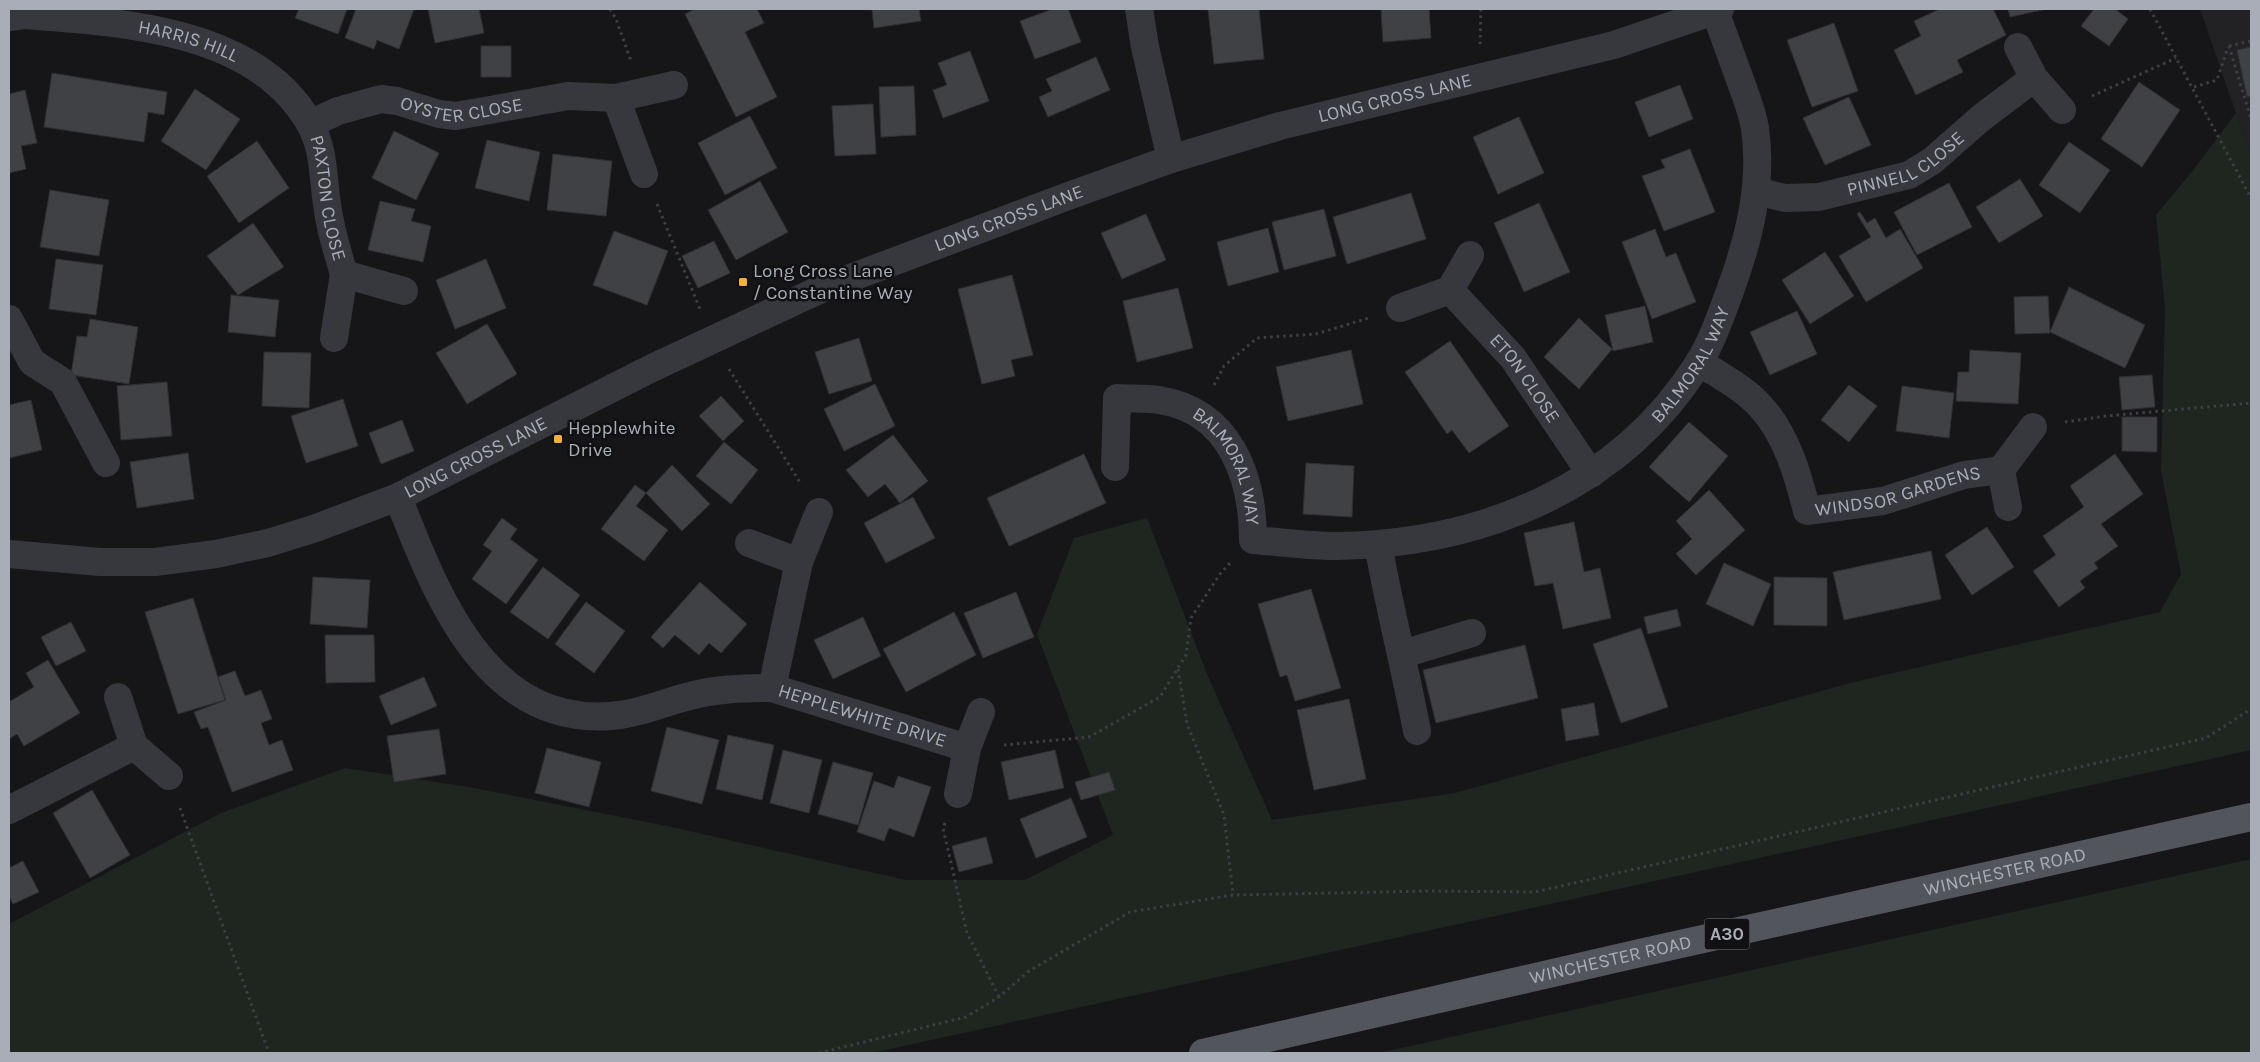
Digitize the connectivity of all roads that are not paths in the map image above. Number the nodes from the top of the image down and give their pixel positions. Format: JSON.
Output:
{"nodes":[{"id":1,"x":1139,"y":9,"type":"edge"},
{"id":2,"x":1718,"y":10,"type":"edge"},
{"id":3,"x":19,"y":14,"type":"edge"},
{"id":4,"x":2018,"y":47,"type":"dead end"},
{"id":5,"x":2034,"y":78,"type":"junction"},
{"id":6,"x":674,"y":85,"type":"dead end"},
{"id":7,"x":616,"y":98,"type":"junction"},
{"id":8,"x":2062,"y":110,"type":"road end"},
{"id":9,"x":310,"y":124,"type":"junction"},
{"id":10,"x":1171,"y":159,"type":"junction"},
{"id":11,"x":644,"y":174,"type":"dead end"},
{"id":12,"x":1756,"y":191,"type":"junction"},
{"id":13,"x":1470,"y":255,"type":"dead end"},
{"id":14,"x":344,"y":274,"type":"junction"},
{"id":15,"x":1450,"y":290,"type":"junction"},
{"id":16,"x":404,"y":291,"type":"dead end"},
{"id":17,"x":1400,"y":308,"type":"road end"},
{"id":18,"x":9,"y":318,"type":"edge"},
{"id":19,"x":334,"y":338,"type":"dead end"},
{"id":20,"x":1699,"y":362,"type":"junction"},
{"id":21,"x":2033,"y":427,"type":"road end"},
{"id":22,"x":106,"y":463,"type":"dead end"},
{"id":23,"x":1115,"y":467,"type":"dead end"},
{"id":24,"x":2001,"y":470,"type":"junction"},
{"id":25,"x":1591,"y":474,"type":"junction"},
{"id":26,"x":398,"y":497,"type":"junction"},
{"id":27,"x":2008,"y":507,"type":"dead end"},
{"id":28,"x":819,"y":512,"type":"dead end"},
{"id":29,"x":749,"y":544,"type":"dead end"},
{"id":30,"x":1378,"y":544,"type":"junction"},
{"id":31,"x":9,"y":554,"type":"edge"},
{"id":32,"x":799,"y":562,"type":"junction"},
{"id":33,"x":1472,"y":633,"type":"dead end"},
{"id":34,"x":1402,"y":654,"type":"junction"},
{"id":35,"x":772,"y":688,"type":"junction"},
{"id":36,"x":118,"y":697,"type":"dead end"},
{"id":37,"x":981,"y":712,"type":"dead end"},
{"id":38,"x":1417,"y":731,"type":"dead end"},
{"id":39,"x":134,"y":746,"type":"junction"},
{"id":40,"x":967,"y":748,"type":"junction"},
{"id":41,"x":169,"y":776,"type":"road end"},
{"id":42,"x":958,"y":794,"type":"road end"},
{"id":43,"x":9,"y":810,"type":"edge"},
{"id":44,"x":2251,"y":817,"type":"edge"},
{"id":45,"x":1203,"y":1053,"type":"edge"}],
"edges":[{"from":1,"to":10,"type":"street"},
{"from":2,"to":10,"type":"street","name":"LONG CROSS LANE"},
{"from":2,"to":12,"type":"street","name":"BALMORAL WAY"},
{"from":3,"to":9,"type":"street","name":"HARRIS HILL"},
{"from":4,"to":5,"type":"street"},
{"from":5,"to":8,"type":"street"},
{"from":5,"to":12,"type":"street","name":"PINNELL CLOSE"},
{"from":6,"to":7,"type":"street","name":"OYSTER CLOSE"},
{"from":7,"to":9,"type":"street","name":"OYSTER CLOSE"},
{"from":7,"to":11,"type":"street"},
{"from":9,"to":14,"type":"street","name":"PAXTON CLOSE"},
{"from":10,"to":26,"type":"street","name":"LONG CROSS LANE"},
{"from":12,"to":20,"type":"street","name":"BALMORAL WAY"},
{"from":13,"to":15,"type":"street"},
{"from":14,"to":16,"type":"street","name":"PAXTON CLOSE"},
{"from":14,"to":19,"type":"street","name":"PAXTON CLOSE"},
{"from":15,"to":17,"type":"street"},
{"from":15,"to":25,"type":"street","name":"ETON CLOSE"},
{"from":18,"to":22,"type":"street"},
{"from":20,"to":24,"type":"street","name":"WINDSOR GARDENS"},
{"from":20,"to":25,"type":"street","name":"BALMORAL WAY"},
{"from":21,"to":24,"type":"street","name":"WINDSOR GARDENS"},
{"from":23,"to":30,"type":"street","name":"BALMORAL WAY"},
{"from":24,"to":27,"type":"street","name":"WINDSOR GARDENS"},
{"from":25,"to":30,"type":"street","name":"BALMORAL WAY"},
{"from":26,"to":31,"type":"street","name":"LONG CROSS LANE"},
{"from":26,"to":35,"type":"street","name":"HEPPLEWHITE DRIVE"},
{"from":28,"to":32,"type":"street"},
{"from":29,"to":32,"type":"street"},
{"from":30,"to":34,"type":"street"},
{"from":32,"to":35,"type":"street"},
{"from":33,"to":34,"type":"street"},
{"from":34,"to":38,"type":"street"},
{"from":35,"to":40,"type":"street","name":"HEPPLEWHITE DRIVE"},
{"from":36,"to":39,"type":"street"},
{"from":37,"to":40,"type":"street","name":"HEPPLEWHITE DRIVE"},
{"from":39,"to":41,"type":"street"},
{"from":39,"to":43,"type":"street"},
{"from":40,"to":42,"type":"street","name":"HEPPLEWHITE DRIVE"},
{"from":44,"to":45,"type":"main road","name":"WINCHESTER ROAD","number":"A30"}]}
